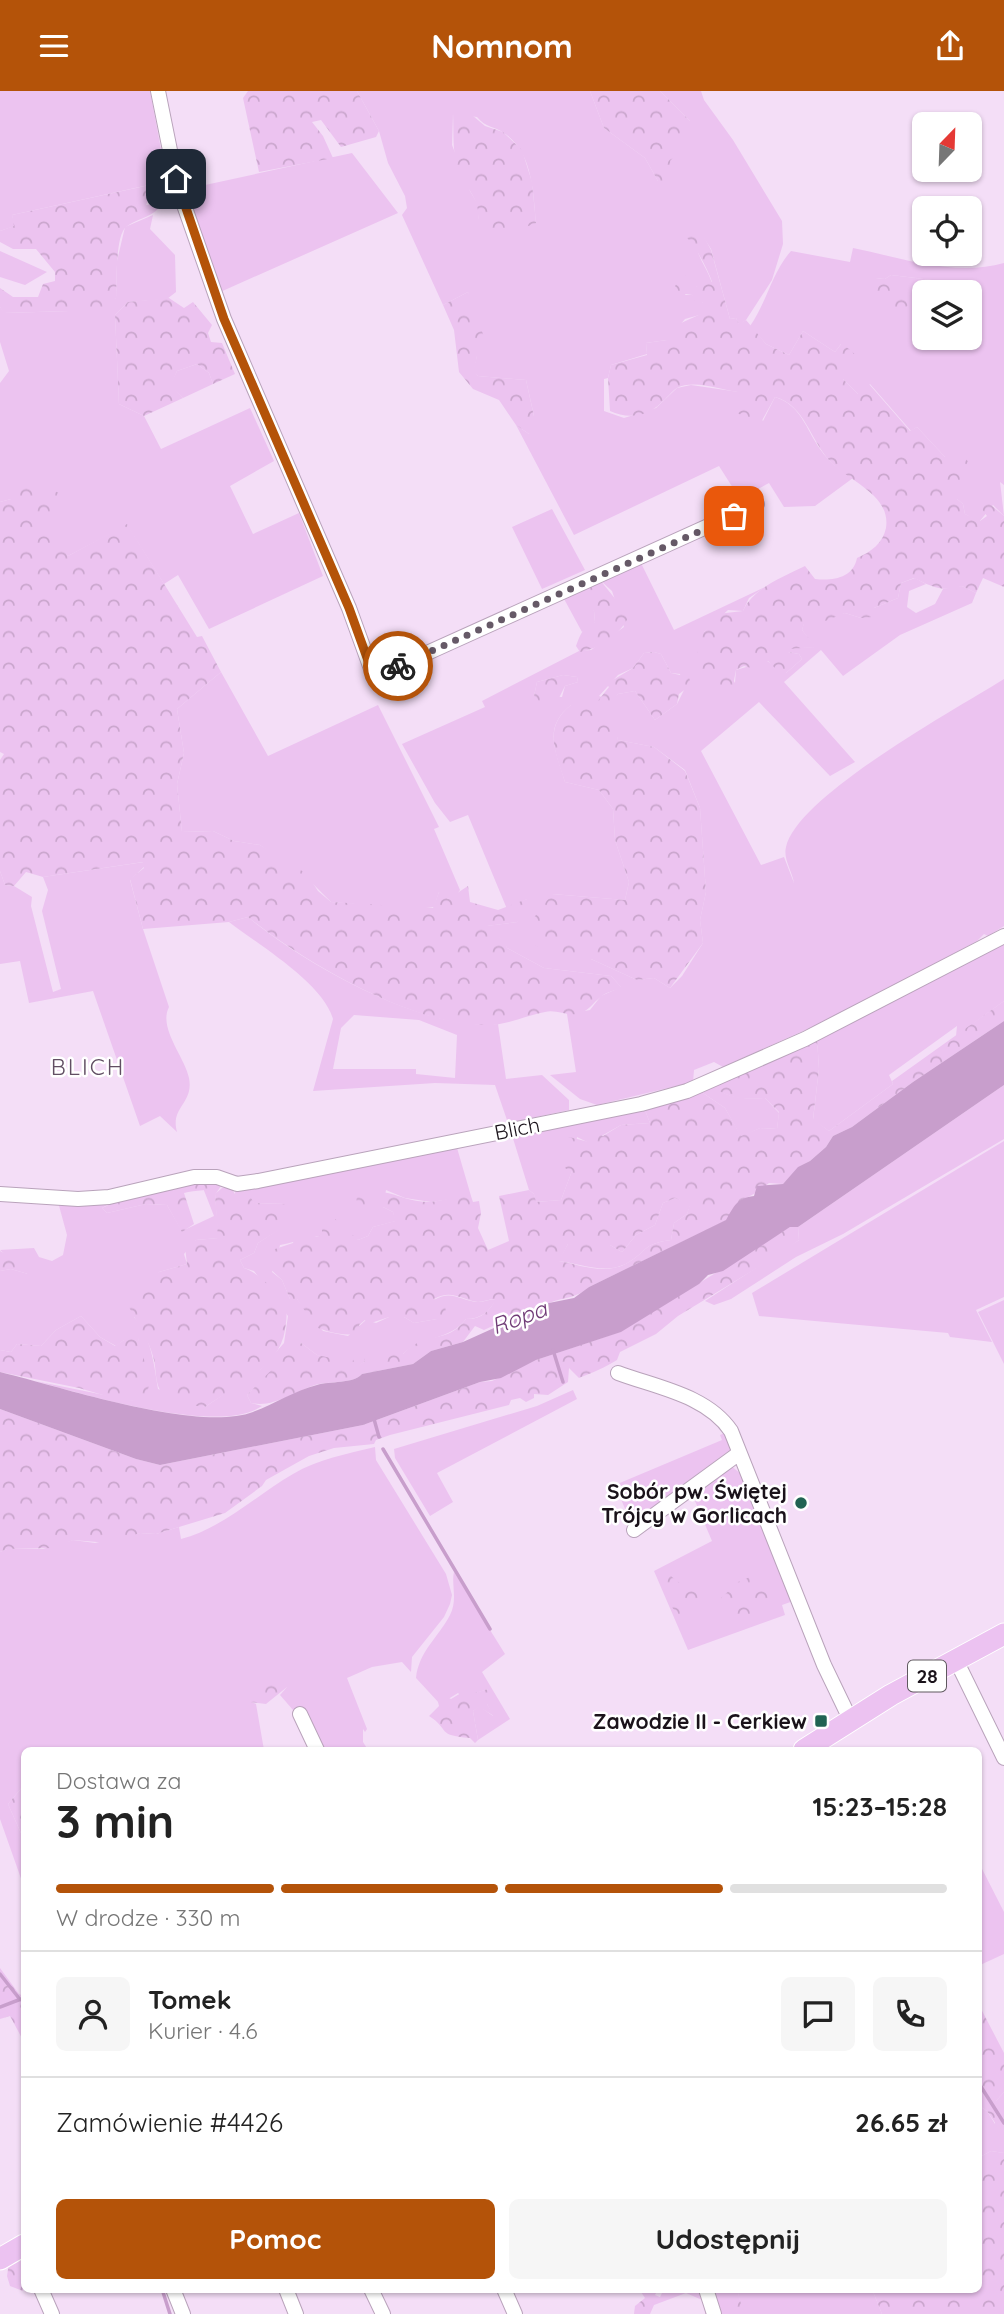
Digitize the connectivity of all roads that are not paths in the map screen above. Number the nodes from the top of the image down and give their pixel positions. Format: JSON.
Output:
{"nodes":[{"id":1,"x":158,"y":91,"type":"edge"},
{"id":2,"x":757,"y":504,"type":"dead end"},
{"id":3,"x":1004,"y":936,"type":"edge"},
{"id":4,"x":0,"y":1194,"type":"edge"},
{"id":5,"x":618,"y":1373,"type":"dead end"},
{"id":6,"x":738,"y":1454,"type":"junction"},
{"id":7,"x":634,"y":1530,"type":"dead end"},
{"id":8,"x":1004,"y":1634,"type":"edge"},
{"id":9,"x":956,"y":1660,"type":"junction"},
{"id":10,"x":300,"y":1714,"type":"dead end"},
{"id":11,"x":850,"y":1719,"type":"junction"},
{"id":12,"x":316,"y":1747,"type":"edge"},
{"id":13,"x":808,"y":1747,"type":"edge"},
{"id":14,"x":1004,"y":1758,"type":"edge"},
{"id":15,"x":21,"y":2248,"type":"edge"},
{"id":16,"x":0,"y":2259,"type":"edge"},
{"id":17,"x":43,"y":2293,"type":"edge"},
{"id":18,"x":175,"y":2293,"type":"edge"},
{"id":19,"x":288,"y":2293,"type":"edge"},
{"id":20,"x":373,"y":2293,"type":"edge"},
{"id":21,"x":505,"y":2293,"type":"edge"},
{"id":22,"x":707,"y":2293,"type":"edge"},
{"id":23,"x":52,"y":2314,"type":"edge"},
{"id":24,"x":183,"y":2314,"type":"edge"},
{"id":25,"x":296,"y":2314,"type":"edge"},
{"id":26,"x":383,"y":2314,"type":"edge"},
{"id":27,"x":515,"y":2314,"type":"edge"},
{"id":28,"x":714,"y":2314,"type":"edge"}],
"edges":[{"from":1,"to":2,"type":"street"},
{"from":3,"to":4,"type":"street","name":"Blich"},
{"from":5,"to":6,"type":"street"},
{"from":6,"to":7,"type":"street"},
{"from":6,"to":11,"type":"street"},
{"from":8,"to":9,"type":"main road","number":"28"},
{"from":9,"to":11,"type":"main road","number":"28"},
{"from":9,"to":14,"type":"street"},
{"from":10,"to":12,"type":"street"},
{"from":11,"to":13,"type":"main road","number":"28"},
{"from":15,"to":16,"type":"main road"},
{"from":17,"to":23,"type":"street"},
{"from":18,"to":24,"type":"street"},
{"from":19,"to":25,"type":"street"},
{"from":20,"to":26,"type":"street"},
{"from":21,"to":27,"type":"street"},
{"from":22,"to":28,"type":"street"}]}
